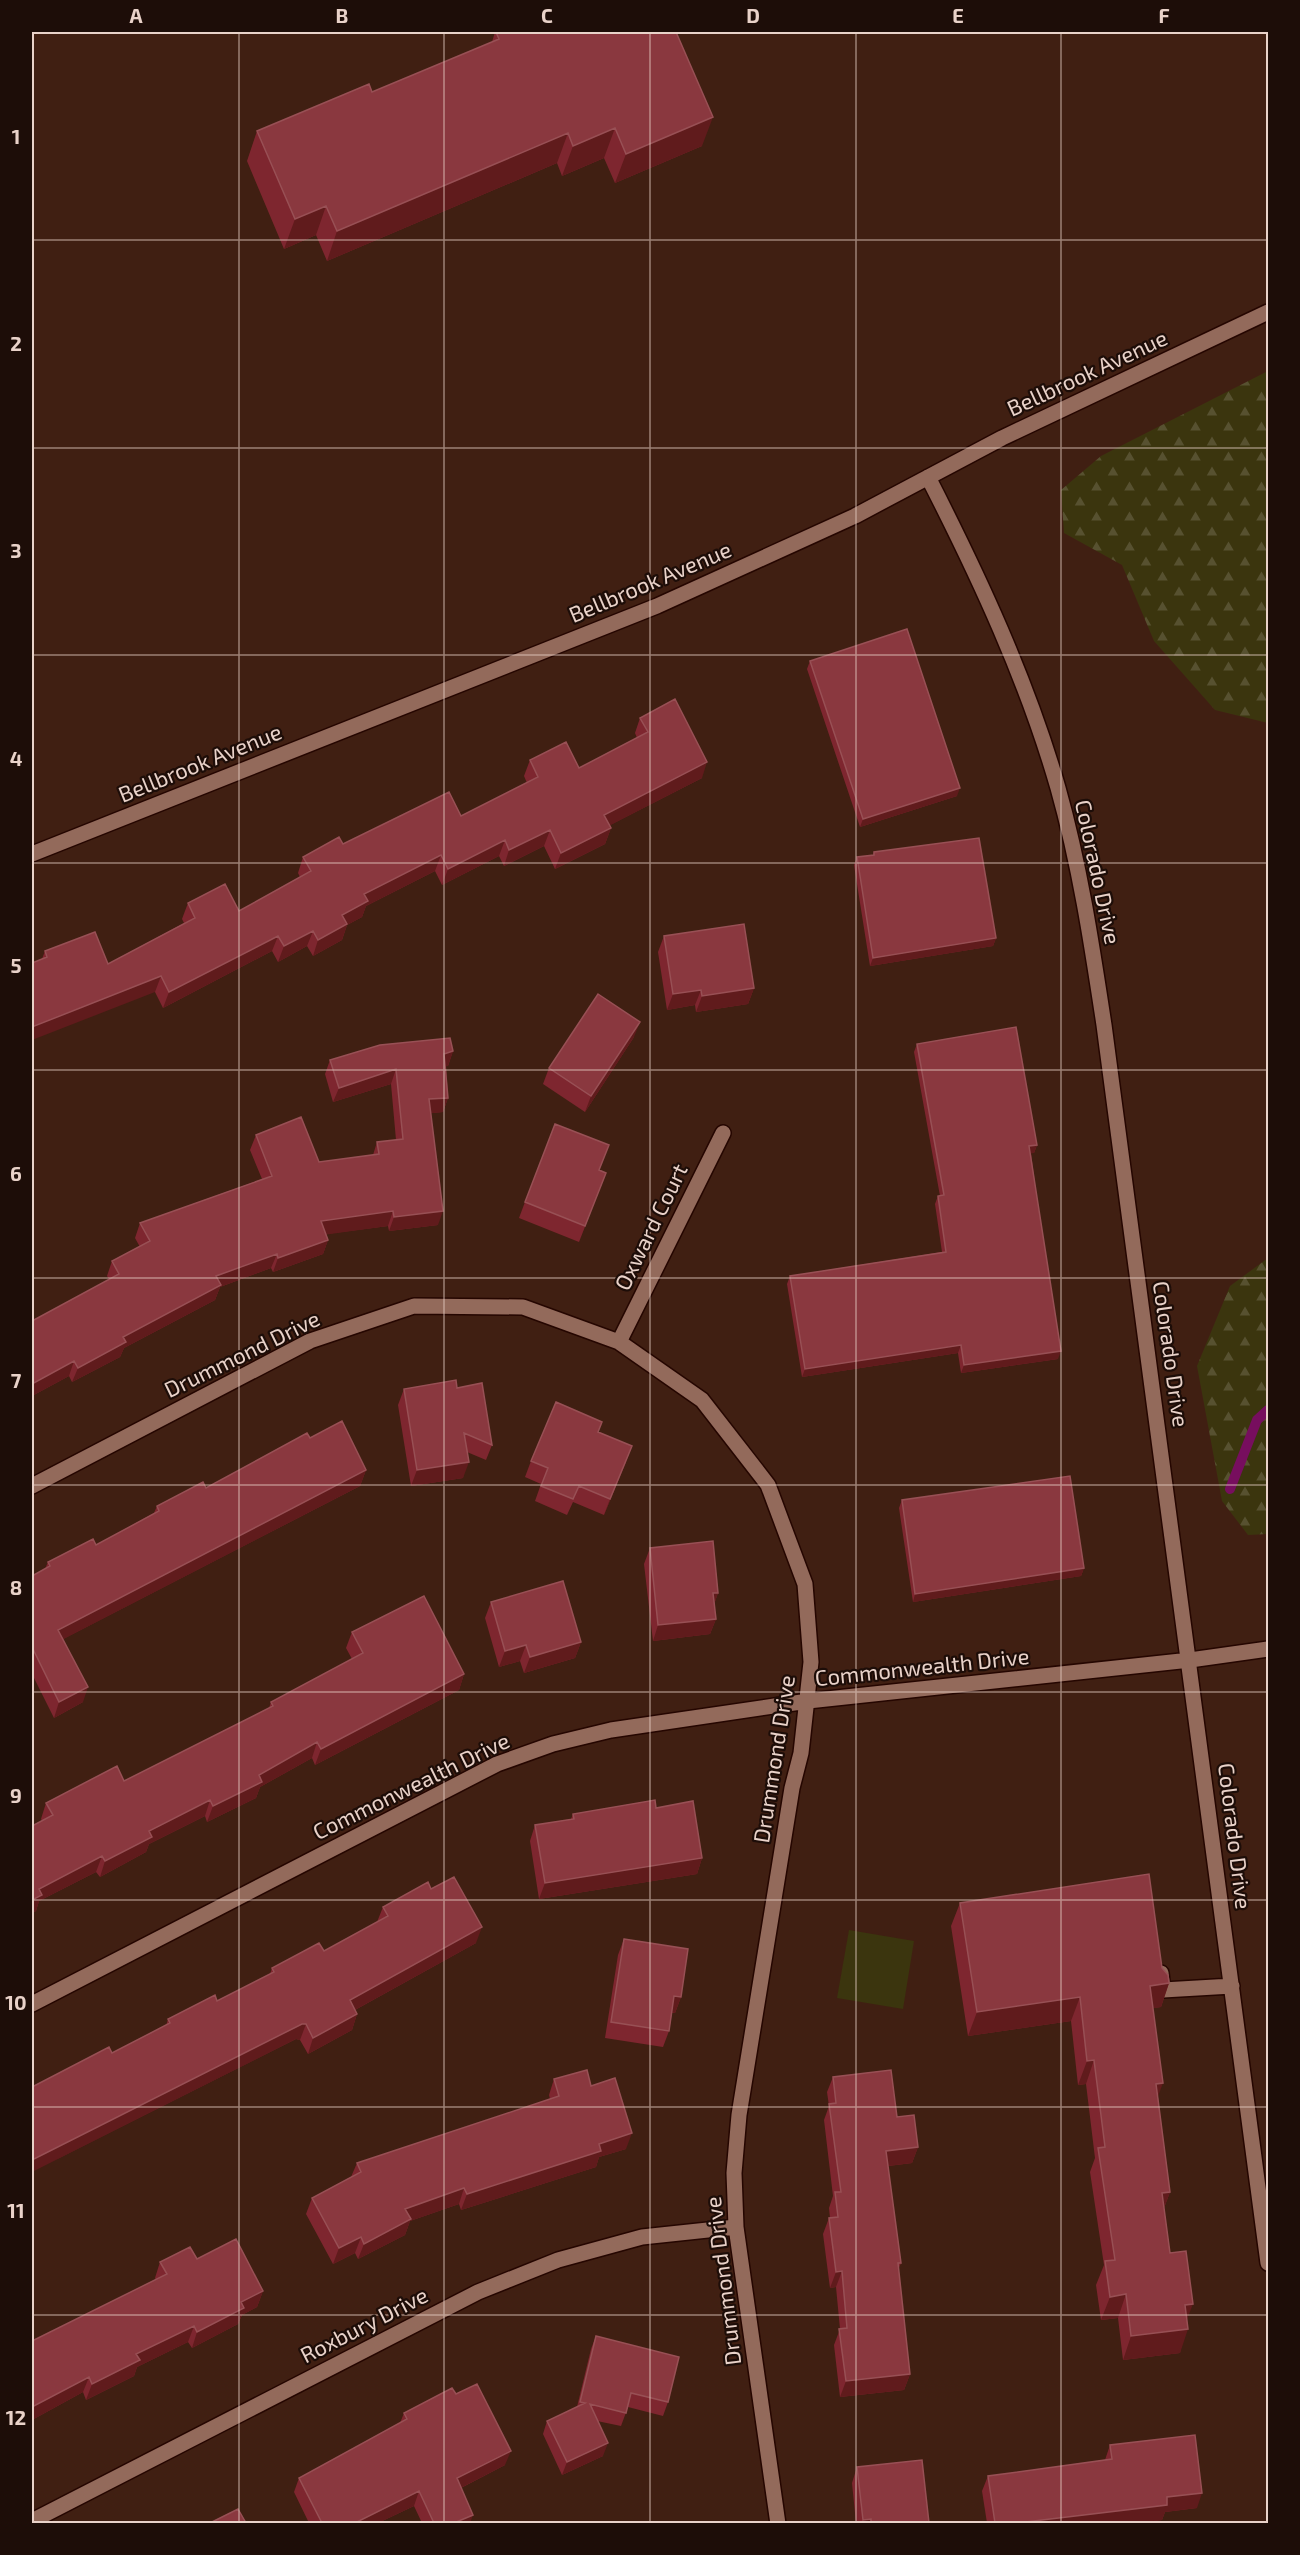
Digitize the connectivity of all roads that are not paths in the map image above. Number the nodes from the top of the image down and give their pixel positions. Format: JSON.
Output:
{"nodes":[{"id":1,"x":1269,"y":312,"type":"edge"},
{"id":2,"x":928,"y":477,"type":"junction"},
{"id":3,"x":32,"y":854,"type":"edge"},
{"id":4,"x":723,"y":1133,"type":"dead end"},
{"id":5,"x":619,"y":1342,"type":"junction"},
{"id":6,"x":32,"y":1486,"type":"edge"},
{"id":7,"x":1269,"y":1649,"type":"edge"},
{"id":8,"x":1190,"y":1660,"type":"junction"},
{"id":9,"x":808,"y":1701,"type":"junction"},
{"id":10,"x":1158,"y":1956,"type":"edge"},
{"id":11,"x":1232,"y":1986,"type":"junction"},
{"id":12,"x":32,"y":2004,"type":"edge"},
{"id":13,"x":736,"y":2226,"type":"junction"},
{"id":14,"x":1269,"y":2263,"type":"edge"},
{"id":15,"x":32,"y":2521,"type":"edge"},
{"id":16,"x":778,"y":2523,"type":"edge"}],
"edges":[{"from":1,"to":2,"type":"street","name":"Bellbrook Avenue"},
{"from":2,"to":3,"type":"street","name":"Bellbrook Avenue"},
{"from":2,"to":8,"type":"street","name":"Colorado Drive"},
{"from":4,"to":5,"type":"street","name":"Oxward Court"},
{"from":5,"to":6,"type":"street","name":"Drummond Drive"},
{"from":5,"to":9,"type":"street","name":"Drummond Drive"},
{"from":7,"to":8,"type":"street","name":"Commonwealth Drive"},
{"from":8,"to":9,"type":"street","name":"Commonwealth Drive"},
{"from":8,"to":11,"type":"street","name":"Colorado Drive"},
{"from":9,"to":12,"type":"street","name":"Commonwealth Drive"},
{"from":9,"to":13,"type":"street","name":"Drummond Drive"},
{"from":10,"to":11,"type":"street"},
{"from":11,"to":14,"type":"street","name":"Colorado Drive"},
{"from":13,"to":15,"type":"street","name":"Roxbury Drive"},
{"from":13,"to":16,"type":"street","name":"Drummond Drive"}]}
